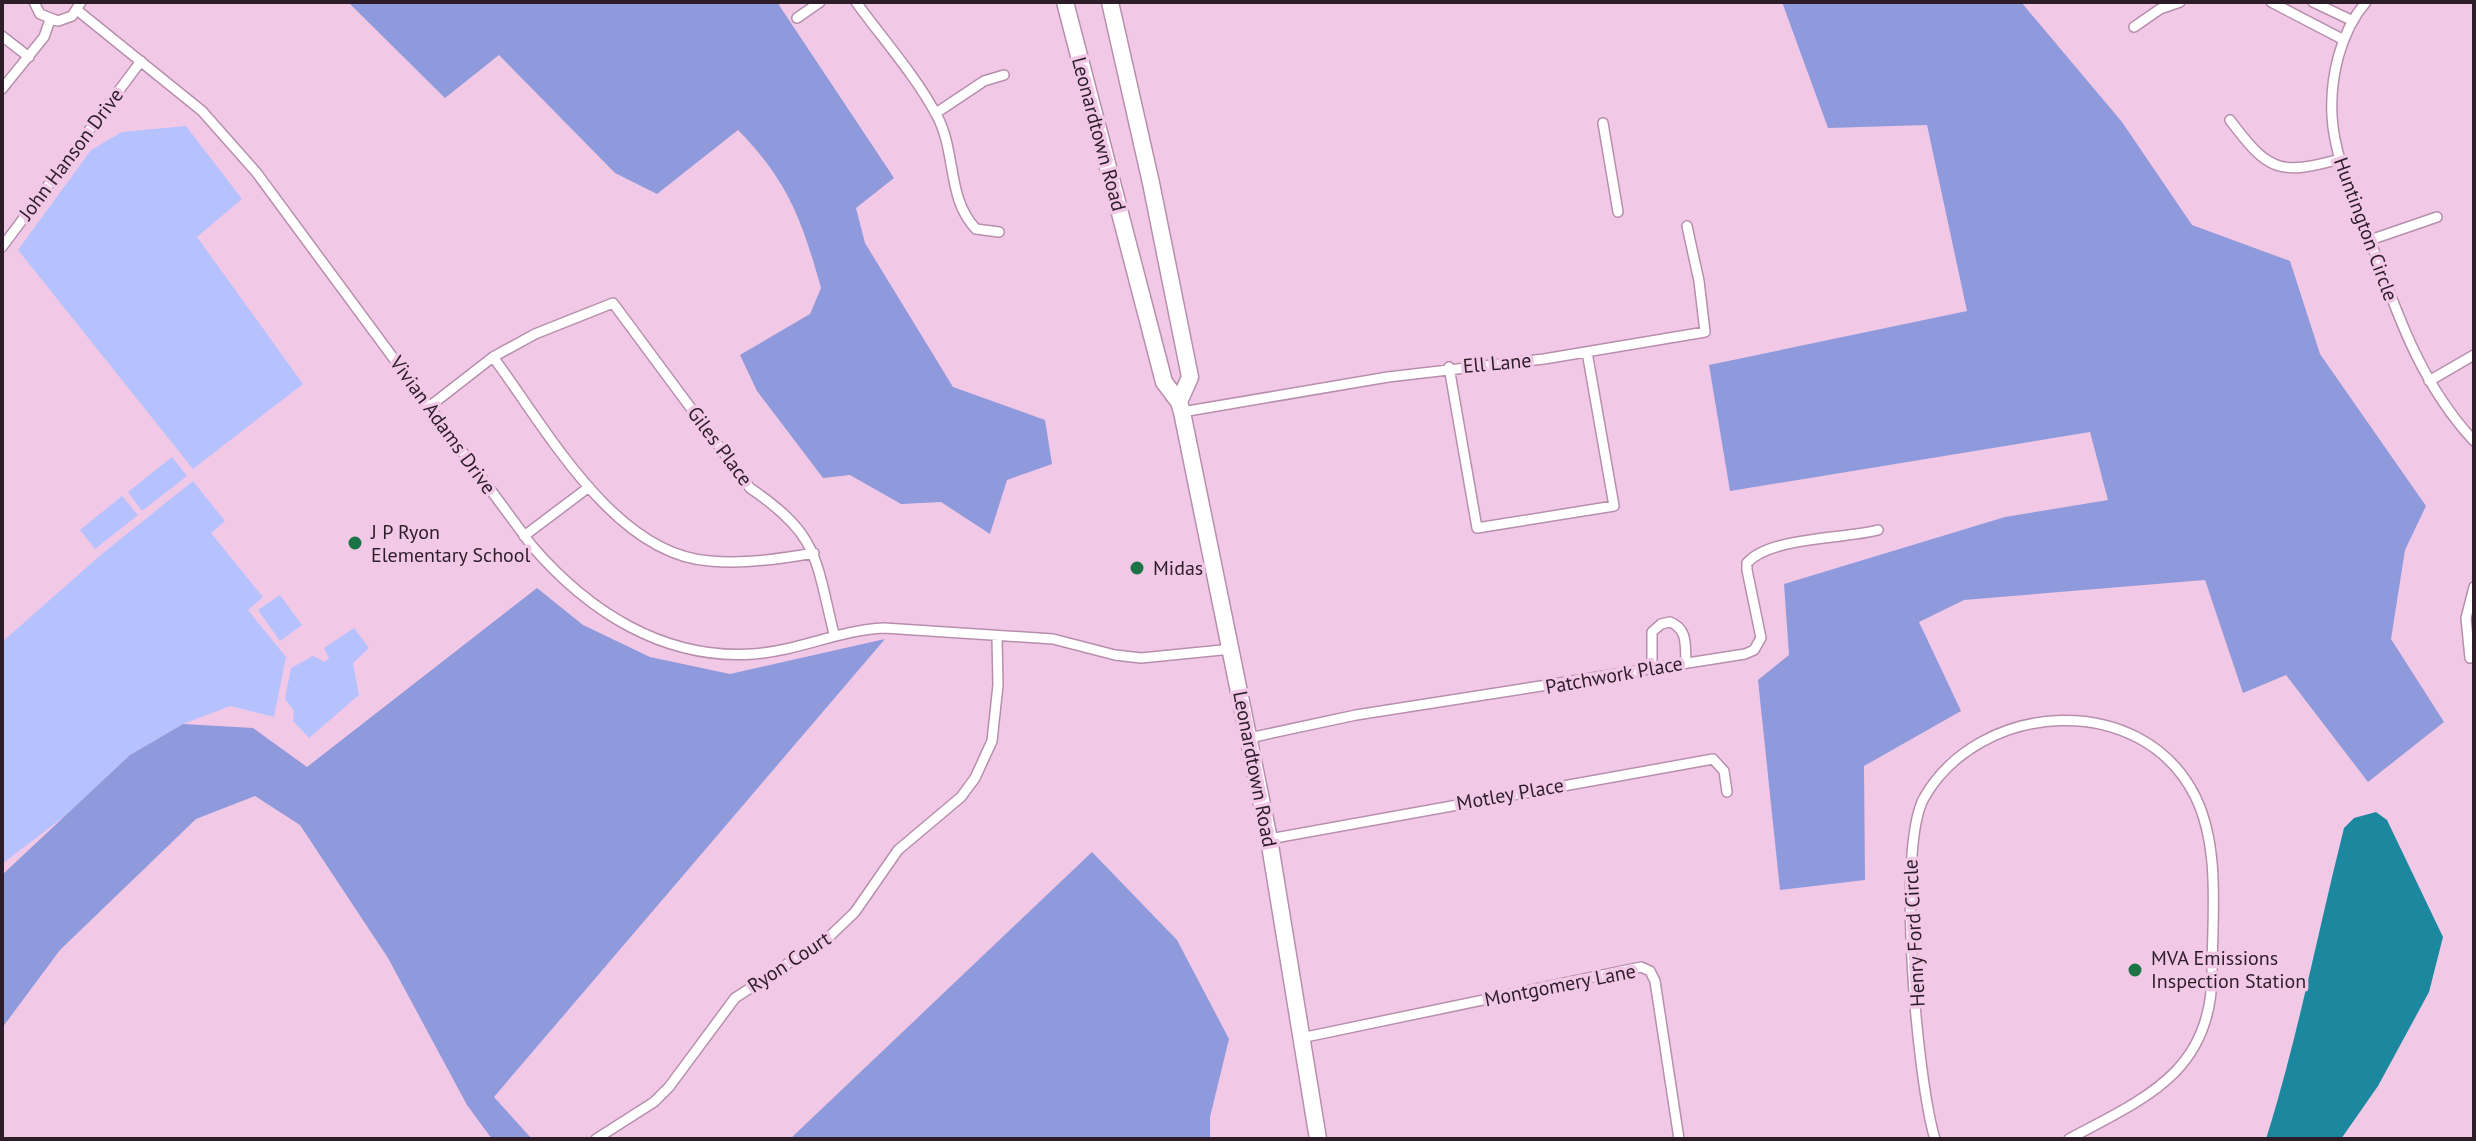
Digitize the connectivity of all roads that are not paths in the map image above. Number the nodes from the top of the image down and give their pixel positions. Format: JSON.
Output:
{"nodes":[{"id":1,"x":34,"y":2,"type":"edge"},
{"id":2,"x":820,"y":2,"type":"edge"},
{"id":3,"x":856,"y":2,"type":"edge"},
{"id":4,"x":1065,"y":2,"type":"edge"},
{"id":5,"x":1110,"y":2,"type":"edge"},
{"id":6,"x":2180,"y":2,"type":"edge"},
{"id":7,"x":2271,"y":2,"type":"edge"},
{"id":8,"x":2313,"y":2,"type":"edge"},
{"id":9,"x":2366,"y":2,"type":"edge"},
{"id":10,"x":79,"y":6,"type":"edge"},
{"id":11,"x":2158,"y":6,"type":"edge"},
{"id":12,"x":797,"y":18,"type":"dead end"},
{"id":13,"x":50,"y":20,"type":"junction"},
{"id":14,"x":2353,"y":21,"type":"junction"},
{"id":15,"x":2134,"y":27,"type":"dead end"},
{"id":16,"x":2,"y":36,"type":"edge"},
{"id":17,"x":2344,"y":40,"type":"junction"},
{"id":18,"x":29,"y":57,"type":"junction"},
{"id":19,"x":141,"y":61,"type":"junction"},
{"id":20,"x":1004,"y":75,"type":"dead end"},
{"id":21,"x":2,"y":89,"type":"edge"},
{"id":22,"x":936,"y":113,"type":"junction"},
{"id":23,"x":2230,"y":120,"type":"dead end"},
{"id":24,"x":1603,"y":123,"type":"dead end"},
{"id":25,"x":2340,"y":159,"type":"junction"},
{"id":26,"x":1618,"y":212,"type":"dead end"},
{"id":27,"x":2437,"y":217,"type":"dead end"},
{"id":28,"x":1687,"y":226,"type":"dead end"},
{"id":29,"x":999,"y":232,"type":"dead end"},
{"id":30,"x":2370,"y":240,"type":"junction"},
{"id":31,"x":2,"y":247,"type":"edge"},
{"id":32,"x":1587,"y":352,"type":"junction"},
{"id":33,"x":2474,"y":355,"type":"edge"},
{"id":34,"x":493,"y":357,"type":"junction"},
{"id":35,"x":1449,"y":367,"type":"junction"},
{"id":36,"x":2429,"y":381,"type":"junction"},
{"id":37,"x":430,"y":406,"type":"junction"},
{"id":38,"x":1181,"y":407,"type":"junction"},
{"id":39,"x":2474,"y":441,"type":"edge"},
{"id":40,"x":589,"y":487,"type":"junction"},
{"id":41,"x":1878,"y":530,"type":"dead end"},
{"id":42,"x":524,"y":536,"type":"junction"},
{"id":43,"x":814,"y":553,"type":"junction"},
{"id":44,"x":2474,"y":587,"type":"edge"},
{"id":45,"x":834,"y":634,"type":"junction"},
{"id":46,"x":997,"y":637,"type":"junction"},
{"id":47,"x":1232,"y":649,"type":"junction"},
{"id":48,"x":2470,"y":658,"type":"dead end"},
{"id":49,"x":1686,"y":662,"type":"junction"},
{"id":50,"x":1652,"y":667,"type":"junction"},
{"id":51,"x":1249,"y":738,"type":"junction"},
{"id":52,"x":1727,"y":792,"type":"dead end"},
{"id":53,"x":1269,"y":839,"type":"junction"},
{"id":54,"x":1301,"y":1038,"type":"junction"},
{"id":55,"x":596,"y":1139,"type":"edge"},
{"id":56,"x":1318,"y":1139,"type":"edge"},
{"id":57,"x":1679,"y":1139,"type":"edge"},
{"id":58,"x":1935,"y":1139,"type":"edge"},
{"id":59,"x":2069,"y":1139,"type":"edge"}],
"edges":[{"from":1,"to":13,"type":"street"},
{"from":2,"to":12,"type":"street"},
{"from":3,"to":22,"type":"street"},
{"from":4,"to":38,"type":"highway","name":"Leonardtown Road"},
{"from":5,"to":38,"type":"highway","name":"Leonardtown Road"},
{"from":6,"to":11,"type":"street"},
{"from":7,"to":17,"type":"street"},
{"from":8,"to":14,"type":"street"},
{"from":9,"to":14,"type":"street","name":"Huntington Circle"},
{"from":10,"to":13,"type":"street"},
{"from":10,"to":19,"type":"street","name":"Vivian Adams Drive"},
{"from":11,"to":15,"type":"street"},
{"from":13,"to":18,"type":"street"},
{"from":14,"to":17,"type":"street","name":"Huntington Circle"},
{"from":16,"to":18,"type":"street"},
{"from":17,"to":25,"type":"street","name":"Huntington Circle"},
{"from":18,"to":21,"type":"street"},
{"from":19,"to":31,"type":"street","name":"John Hanson Drive"},
{"from":19,"to":37,"type":"street","name":"Vivian Adams Drive"},
{"from":20,"to":22,"type":"street"},
{"from":22,"to":29,"type":"street"},
{"from":23,"to":25,"type":"street"},
{"from":24,"to":26,"type":"street"},
{"from":25,"to":30,"type":"street","name":"Huntington Circle"},
{"from":27,"to":30,"type":"street"},
{"from":28,"to":32,"type":"street","name":"Ell Lane"},
{"from":30,"to":36,"type":"street","name":"Huntington Circle"},
{"from":32,"to":35,"type":"street","name":"Ell Lane"},
{"from":32,"to":35,"type":"street"},
{"from":33,"to":36,"type":"street"},
{"from":34,"to":37,"type":"street"},
{"from":34,"to":40,"type":"street"},
{"from":34,"to":43,"type":"street","name":"Giles Place"},
{"from":35,"to":38,"type":"street","name":"Ell Lane"},
{"from":36,"to":39,"type":"street","name":"Huntington Circle"},
{"from":37,"to":42,"type":"street","name":"Vivian Adams Drive"},
{"from":38,"to":47,"type":"highway","name":"Leonardtown Road"},
{"from":40,"to":42,"type":"street"},
{"from":40,"to":43,"type":"street"},
{"from":41,"to":49,"type":"street","name":"Patchwork Place"},
{"from":42,"to":45,"type":"street","name":"Vivian Adams Drive"},
{"from":43,"to":45,"type":"street","name":"Giles Place"},
{"from":44,"to":48,"type":"street"},
{"from":45,"to":46,"type":"street","name":"Vivian Adams Drive"},
{"from":46,"to":47,"type":"street","name":"Vivian Adams Drive"},
{"from":46,"to":55,"type":"street","name":"Ryon Court"},
{"from":47,"to":51,"type":"highway","name":"Leonardtown Road"},
{"from":49,"to":50,"type":"street","name":"Patchwork Place"},
{"from":49,"to":50,"type":"street"},
{"from":50,"to":51,"type":"street","name":"Patchwork Place"},
{"from":51,"to":53,"type":"highway","name":"Leonardtown Road"},
{"from":52,"to":53,"type":"street","name":"Motley Place"},
{"from":53,"to":54,"type":"highway","name":"Leonardtown Road"},
{"from":54,"to":56,"type":"highway","name":"Leonardtown Road"},
{"from":54,"to":57,"type":"street","name":"Montgomery Lane"},
{"from":58,"to":59,"type":"street","name":"Henry Ford Circle"}]}
